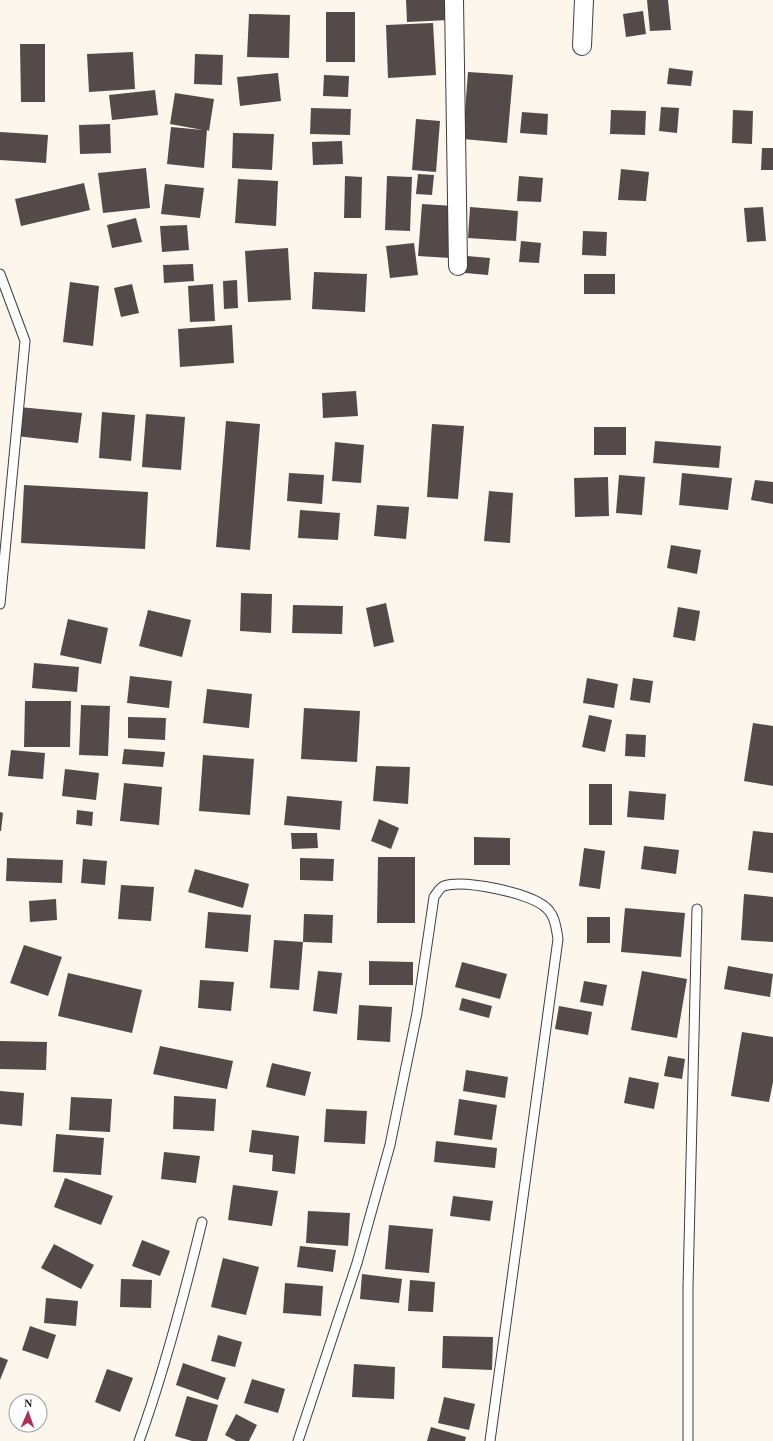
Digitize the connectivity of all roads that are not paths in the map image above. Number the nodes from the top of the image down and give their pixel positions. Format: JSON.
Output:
{"nodes":[{"id":1,"x":454,"y":0,"type":"edge"},
{"id":2,"x":584,"y":0,"type":"edge"},
{"id":3,"x":582,"y":46,"type":"dead end"},
{"id":4,"x":458,"y":266,"type":"dead end"},
{"id":5,"x":0,"y":274,"type":"edge"},
{"id":6,"x":0,"y":604,"type":"edge"},
{"id":7,"x":697,"y":909,"type":"dead end"},
{"id":8,"x":202,"y":1222,"type":"dead end"},
{"id":9,"x":139,"y":1441,"type":"edge"},
{"id":10,"x":298,"y":1441,"type":"edge"},
{"id":11,"x":490,"y":1441,"type":"edge"},
{"id":12,"x":688,"y":1441,"type":"edge"}],
"edges":[{"from":1,"to":4,"type":"street"},
{"from":2,"to":3,"type":"street"},
{"from":5,"to":6,"type":"lane"},
{"from":7,"to":12,"type":"lane"},
{"from":8,"to":9,"type":"lane"},
{"from":10,"to":11,"type":"lane"}]}
